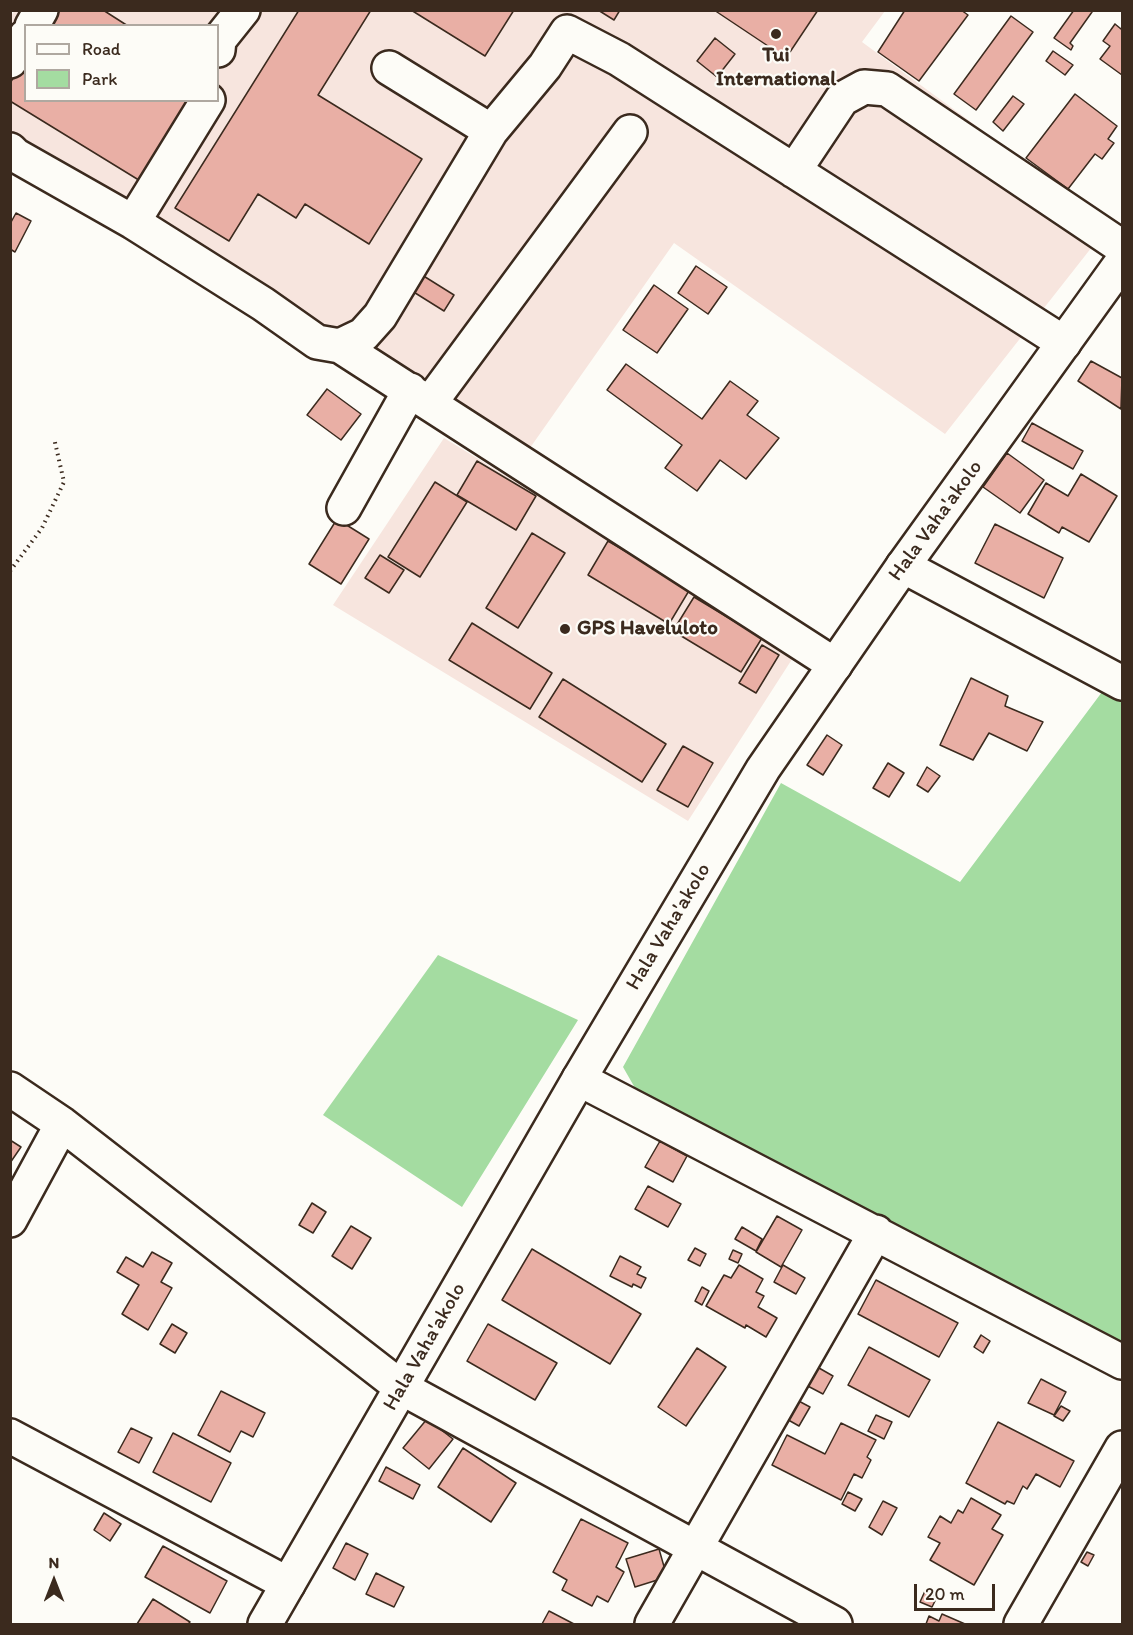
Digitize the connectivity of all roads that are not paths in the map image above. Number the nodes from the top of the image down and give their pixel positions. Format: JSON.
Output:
{"nodes":[{"id":1,"x":41,"y":10,"type":"edge"},
{"id":2,"x":243,"y":10,"type":"edge"},
{"id":3,"x":574,"y":21,"type":"edge"},
{"id":4,"x":33,"y":24,"type":"edge"},
{"id":5,"x":24,"y":39,"type":"edge"},
{"id":6,"x":219,"y":40,"type":"edge"},
{"id":7,"x":10,"y":61,"type":"edge"},
{"id":8,"x":389,"y":69,"type":"dead end"},
{"id":9,"x":207,"y":102,"type":"edge"},
{"id":10,"x":491,"y":130,"type":"junction"},
{"id":11,"x":630,"y":132,"type":"dead end"},
{"id":12,"x":10,"y":150,"type":"edge"},
{"id":13,"x":794,"y":171,"type":"junction"},
{"id":14,"x":133,"y":222,"type":"junction"},
{"id":15,"x":1122,"y":247,"type":"edge"},
{"id":16,"x":1122,"y":262,"type":"edge"},
{"id":17,"x":1064,"y":343,"type":"junction"},
{"id":18,"x":340,"y":346,"type":"junction"},
{"id":19,"x":420,"y":397,"type":"junction"},
{"id":20,"x":344,"y":508,"type":"dead end"},
{"id":21,"x":903,"y":566,"type":"junction"},
{"id":22,"x":835,"y":665,"type":"junction"},
{"id":23,"x":1122,"y":683,"type":"edge"},
{"id":24,"x":579,"y":1079,"type":"junction"},
{"id":25,"x":10,"y":1089,"type":"edge"},
{"id":26,"x":62,"y":1124,"type":"junction"},
{"id":27,"x":10,"y":1220,"type":"edge"},
{"id":28,"x":876,"y":1232,"type":"junction"},
{"id":29,"x":1122,"y":1362,"type":"edge"},
{"id":30,"x":402,"y":1388,"type":"junction"},
{"id":31,"x":10,"y":1436,"type":"edge"},
{"id":32,"x":1122,"y":1448,"type":"edge"},
{"id":33,"x":694,"y":1547,"type":"junction"},
{"id":34,"x":288,"y":1584,"type":"junction"},
{"id":35,"x":265,"y":1624,"type":"edge"},
{"id":36,"x":652,"y":1624,"type":"edge"},
{"id":37,"x":835,"y":1624,"type":"edge"},
{"id":38,"x":1021,"y":1624,"type":"edge"}],
"edges":[{"from":1,"to":4,"type":"street"},
{"from":2,"to":6,"type":"street"},
{"from":3,"to":10,"type":"street"},
{"from":3,"to":13,"type":"street"},
{"from":5,"to":7,"type":"street"},
{"from":8,"to":10,"type":"street"},
{"from":9,"to":14,"type":"street"},
{"from":10,"to":18,"type":"street"},
{"from":11,"to":19,"type":"street"},
{"from":12,"to":14,"type":"street"},
{"from":13,"to":15,"type":"street"},
{"from":13,"to":17,"type":"street"},
{"from":14,"to":18,"type":"street"},
{"from":16,"to":17,"type":"street","name":"Hala Vaha'akolo"},
{"from":17,"to":21,"type":"street","name":"Hala Vaha'akolo"},
{"from":18,"to":19,"type":"street"},
{"from":19,"to":20,"type":"street"},
{"from":19,"to":22,"type":"street"},
{"from":21,"to":22,"type":"street","name":"Hala Vaha'akolo"},
{"from":21,"to":23,"type":"street"},
{"from":22,"to":24,"type":"street","name":"Hala Vaha'akolo"},
{"from":24,"to":28,"type":"street"},
{"from":24,"to":30,"type":"street","name":"Hala Vaha'akolo"},
{"from":25,"to":26,"type":"street"},
{"from":26,"to":27,"type":"street"},
{"from":26,"to":30,"type":"street"},
{"from":28,"to":29,"type":"street"},
{"from":28,"to":33,"type":"street"},
{"from":30,"to":33,"type":"street"},
{"from":30,"to":34,"type":"street","name":"Hala Vaha'akolo"},
{"from":31,"to":34,"type":"street"},
{"from":32,"to":38,"type":"street"},
{"from":33,"to":36,"type":"street"},
{"from":33,"to":37,"type":"street"},
{"from":34,"to":35,"type":"street","name":"Hala Vaha'akolo"}]}
